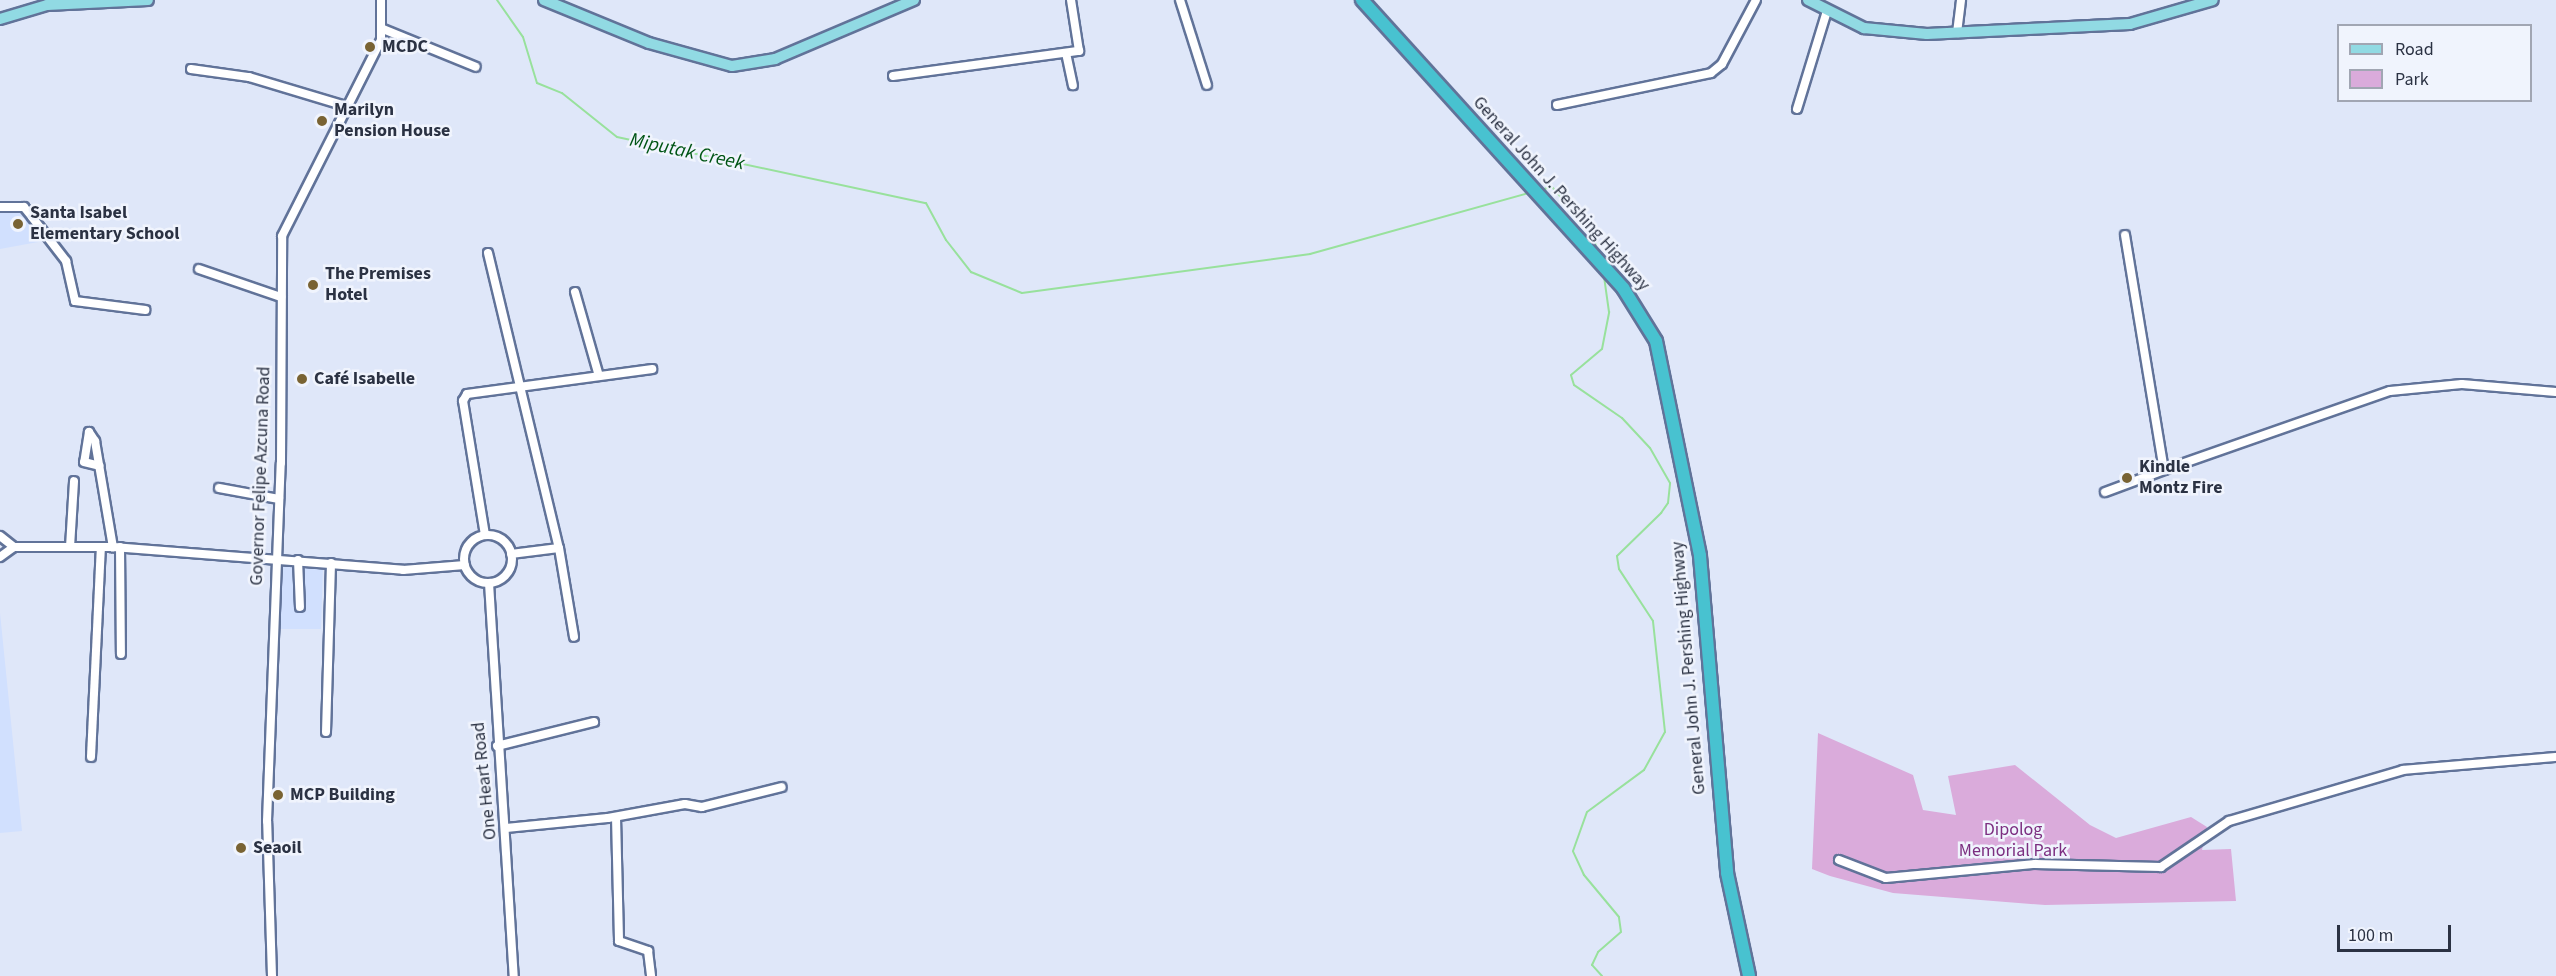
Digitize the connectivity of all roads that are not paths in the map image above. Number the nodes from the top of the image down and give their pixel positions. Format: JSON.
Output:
{"nodes":[{"id":1,"x":148,"y":0,"type":"edge"},
{"id":2,"x":381,"y":0,"type":"edge"},
{"id":3,"x":544,"y":0,"type":"edge"},
{"id":4,"x":914,"y":0,"type":"edge"},
{"id":5,"x":1071,"y":0,"type":"edge"},
{"id":6,"x":1180,"y":0,"type":"edge"},
{"id":7,"x":1362,"y":0,"type":"edge"},
{"id":8,"x":1756,"y":0,"type":"edge"},
{"id":9,"x":1808,"y":0,"type":"edge"},
{"id":10,"x":1961,"y":0,"type":"edge"},
{"id":11,"x":2208,"y":1,"type":"edge"},
{"id":12,"x":1827,"y":10,"type":"junction"},
{"id":13,"x":0,"y":19,"type":"edge"},
{"id":14,"x":383,"y":29,"type":"junction"},
{"id":15,"x":1957,"y":33,"type":"junction"},
{"id":16,"x":1066,"y":53,"type":"junction"},
{"id":17,"x":476,"y":67,"type":"dead end"},
{"id":18,"x":191,"y":69,"type":"dead end"},
{"id":19,"x":893,"y":76,"type":"dead end"},
{"id":20,"x":1073,"y":85,"type":"dead end"},
{"id":21,"x":1207,"y":85,"type":"dead end"},
{"id":22,"x":1557,"y":105,"type":"dead end"},
{"id":23,"x":349,"y":108,"type":"junction"},
{"id":24,"x":1797,"y":109,"type":"dead end"},
{"id":25,"x":0,"y":207,"type":"edge"},
{"id":26,"x":2125,"y":235,"type":"dead end"},
{"id":27,"x":488,"y":253,"type":"dead end"},
{"id":28,"x":199,"y":269,"type":"dead end"},
{"id":29,"x":575,"y":292,"type":"dead end"},
{"id":30,"x":281,"y":297,"type":"junction"},
{"id":31,"x":145,"y":310,"type":"dead end"},
{"id":32,"x":652,"y":369,"type":"dead end"},
{"id":33,"x":599,"y":376,"type":"junction"},
{"id":34,"x":518,"y":387,"type":"junction"},
{"id":35,"x":2556,"y":392,"type":"edge"},
{"id":36,"x":100,"y":466,"type":"dead end"},
{"id":37,"x":2164,"y":470,"type":"junction"},
{"id":38,"x":74,"y":481,"type":"dead end"},
{"id":39,"x":219,"y":488,"type":"dead end"},
{"id":40,"x":2105,"y":492,"type":"dead end"},
{"id":41,"x":279,"y":499,"type":"junction"},
{"id":42,"x":486,"y":535,"type":"junction"},
{"id":43,"x":0,"y":536,"type":"edge"},
{"id":44,"x":14,"y":547,"type":"junction"},
{"id":45,"x":70,"y":547,"type":"junction"},
{"id":46,"x":101,"y":547,"type":"junction"},
{"id":47,"x":116,"y":547,"type":"junction"},
{"id":48,"x":559,"y":548,"type":"junction"},
{"id":49,"x":512,"y":554,"type":"junction"},
{"id":50,"x":0,"y":557,"type":"edge"},
{"id":51,"x":276,"y":557,"type":"junction"},
{"id":52,"x":298,"y":560,"type":"junction"},
{"id":53,"x":331,"y":563,"type":"junction"},
{"id":54,"x":465,"y":565,"type":"junction"},
{"id":55,"x":489,"y":583,"type":"junction"},
{"id":56,"x":300,"y":607,"type":"dead end"},
{"id":57,"x":574,"y":637,"type":"dead end"},
{"id":58,"x":121,"y":654,"type":"dead end"},
{"id":59,"x":594,"y":722,"type":"dead end"},
{"id":60,"x":326,"y":732,"type":"dead end"},
{"id":61,"x":497,"y":746,"type":"junction"},
{"id":62,"x":91,"y":757,"type":"dead end"},
{"id":63,"x":2556,"y":757,"type":"edge"},
{"id":64,"x":782,"y":788,"type":"dead end"},
{"id":65,"x":616,"y":817,"type":"junction"},
{"id":66,"x":506,"y":828,"type":"junction"},
{"id":67,"x":1839,"y":860,"type":"dead end"},
{"id":68,"x":272,"y":976,"type":"edge"},
{"id":69,"x":514,"y":976,"type":"edge"},
{"id":70,"x":651,"y":976,"type":"edge"},
{"id":71,"x":1749,"y":976,"type":"edge"}],
"edges":[{"from":1,"to":13,"type":"main road"},
{"from":2,"to":14,"type":"street","name":"Governor Felipe Azcuna Road"},
{"from":3,"to":4,"type":"main road"},
{"from":5,"to":16,"type":"street"},
{"from":6,"to":21,"type":"street"},
{"from":7,"to":71,"type":"highway","name":"General John J. Pershing Highway"},
{"from":8,"to":22,"type":"street"},
{"from":9,"to":12,"type":"main road"},
{"from":10,"to":15,"type":"street"},
{"from":11,"to":15,"type":"main road"},
{"from":12,"to":15,"type":"main road"},
{"from":12,"to":24,"type":"street"},
{"from":14,"to":17,"type":"street"},
{"from":14,"to":23,"type":"street","name":"Governor Felipe Azcuna Road"},
{"from":16,"to":19,"type":"street"},
{"from":16,"to":20,"type":"street"},
{"from":18,"to":23,"type":"street"},
{"from":23,"to":30,"type":"street","name":"Governor Felipe Azcuna Road"},
{"from":25,"to":31,"type":"street"},
{"from":26,"to":37,"type":"street"},
{"from":27,"to":34,"type":"street"},
{"from":28,"to":30,"type":"street"},
{"from":29,"to":33,"type":"street"},
{"from":30,"to":41,"type":"street","name":"Governor Felipe Azcuna Road"},
{"from":32,"to":33,"type":"street"},
{"from":33,"to":34,"type":"street"},
{"from":34,"to":42,"type":"street"},
{"from":34,"to":48,"type":"street"},
{"from":35,"to":37,"type":"street"},
{"from":36,"to":47,"type":"street"},
{"from":37,"to":40,"type":"street"},
{"from":38,"to":45,"type":"street"},
{"from":39,"to":41,"type":"street"},
{"from":41,"to":51,"type":"street","name":"Governor Felipe Azcuna Road"},
{"from":42,"to":49,"type":"street"},
{"from":42,"to":54,"type":"street"},
{"from":43,"to":44,"type":"street"},
{"from":44,"to":45,"type":"street"},
{"from":44,"to":50,"type":"street"},
{"from":45,"to":46,"type":"street"},
{"from":46,"to":47,"type":"street"},
{"from":46,"to":62,"type":"street"},
{"from":47,"to":51,"type":"street"},
{"from":47,"to":58,"type":"street"},
{"from":48,"to":49,"type":"street"},
{"from":48,"to":57,"type":"street"},
{"from":49,"to":55,"type":"street"},
{"from":51,"to":52,"type":"street"},
{"from":51,"to":68,"type":"street","name":"Governor Felipe Azcuna Road"},
{"from":52,"to":53,"type":"street"},
{"from":52,"to":56,"type":"street"},
{"from":53,"to":54,"type":"street"},
{"from":53,"to":60,"type":"street"},
{"from":54,"to":55,"type":"street"},
{"from":55,"to":61,"type":"street","name":"One Heart Road"},
{"from":59,"to":61,"type":"street"},
{"from":61,"to":66,"type":"street","name":"One Heart Road"},
{"from":63,"to":67,"type":"street"},
{"from":64,"to":65,"type":"street"},
{"from":65,"to":66,"type":"street"},
{"from":65,"to":70,"type":"street"},
{"from":66,"to":69,"type":"street","name":"One Heart Road"}]}
